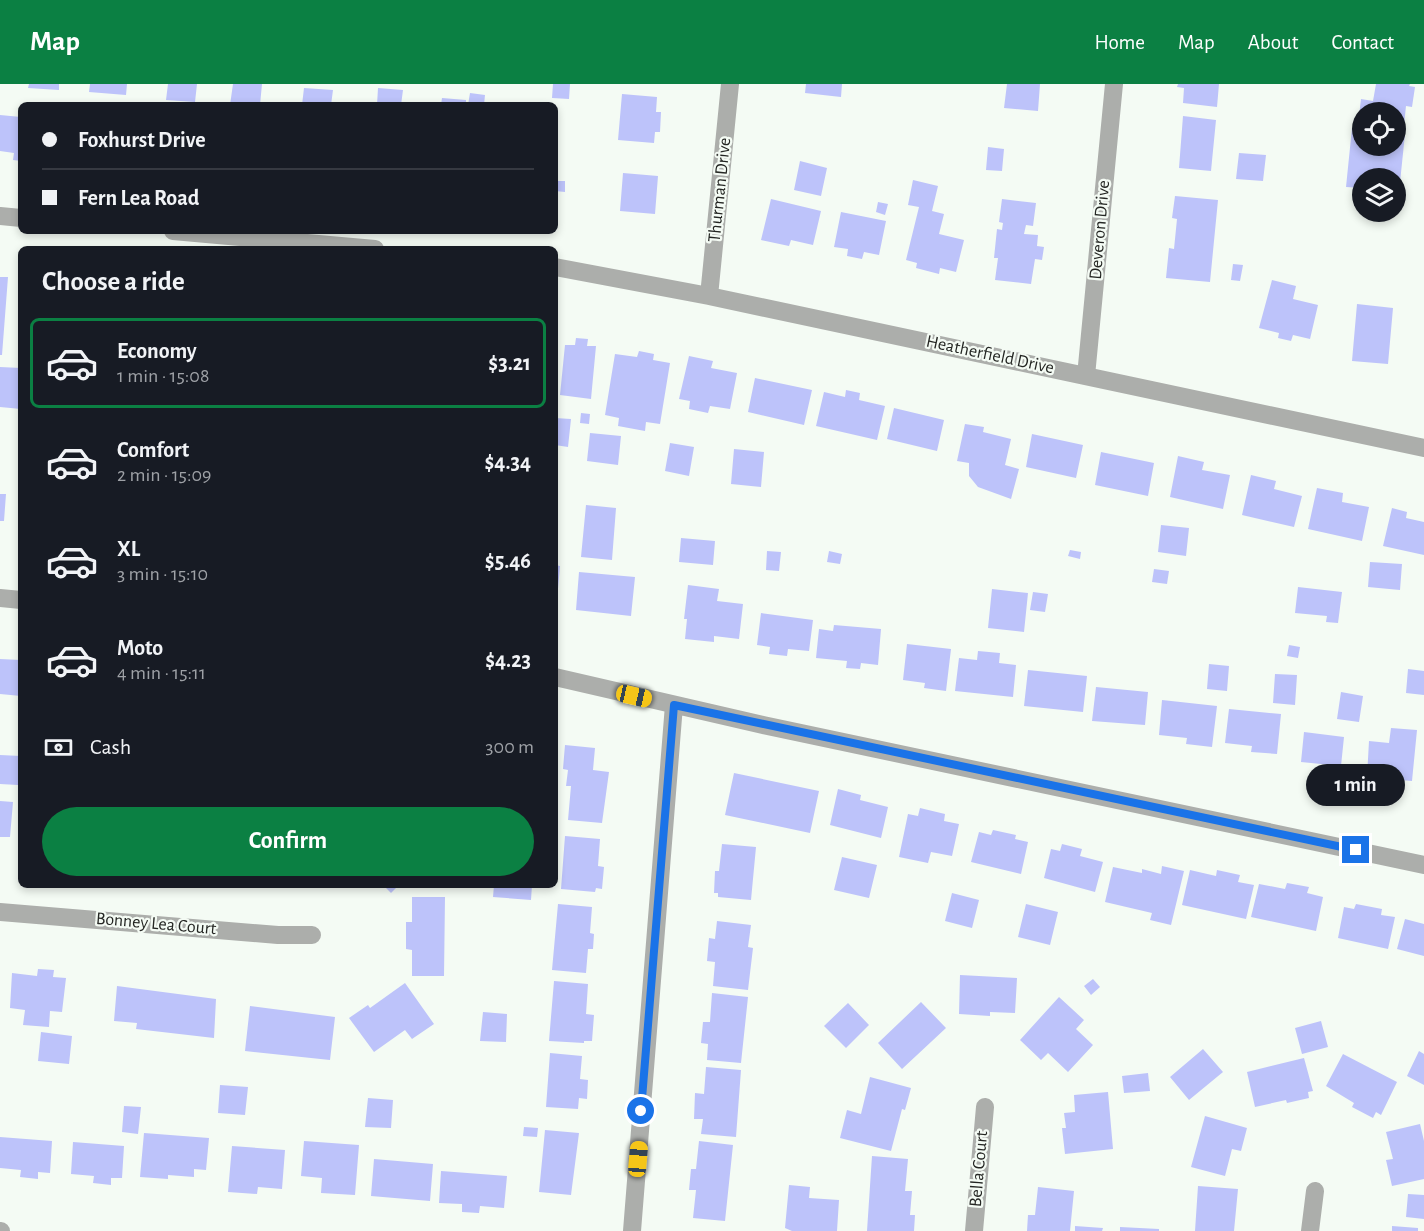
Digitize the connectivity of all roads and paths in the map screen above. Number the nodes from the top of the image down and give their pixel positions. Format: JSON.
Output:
{"nodes":[{"id":1,"x":730,"y":84,"type":"edge"},
{"id":2,"x":1114,"y":84,"type":"edge"},
{"id":3,"x":0,"y":216,"type":"edge"},
{"id":4,"x":18,"y":218,"type":"edge"},
{"id":5,"x":206,"y":234,"type":"edge"},
{"id":6,"x":341,"y":246,"type":"edge"},
{"id":7,"x":558,"y":268,"type":"edge"},
{"id":8,"x":709,"y":296,"type":"junction"},
{"id":9,"x":1086,"y":376,"type":"junction"},
{"id":10,"x":1424,"y":448,"type":"edge"},
{"id":11,"x":0,"y":598,"type":"edge"},
{"id":12,"x":18,"y":600,"type":"edge"},
{"id":13,"x":558,"y":678,"type":"edge"},
{"id":14,"x":674,"y":705,"type":"junction"},
{"id":15,"x":1424,"y":865,"type":"edge"},
{"id":16,"x":0,"y":912,"type":"edge"},
{"id":17,"x":312,"y":935,"type":"dead end"},
{"id":18,"x":985,"y":1107,"type":"dead end"},
{"id":19,"x":1315,"y":1191,"type":"dead end"},
{"id":20,"x":632,"y":1231,"type":"edge"},
{"id":21,"x":974,"y":1231,"type":"edge"},
{"id":22,"x":1310,"y":1231,"type":"edge"}],
"edges":[{"from":1,"to":8,"type":"street","name":"Thurman Drive"},
{"from":2,"to":9,"type":"street","name":"Deveron Drive"},
{"from":3,"to":4,"type":"street"},
{"from":5,"to":6,"type":"street"},
{"from":7,"to":8,"type":"street","name":"Heatherfield Drive"},
{"from":8,"to":9,"type":"street","name":"Heatherfield Drive"},
{"from":9,"to":10,"type":"street","name":"Heatherfield Drive"},
{"from":11,"to":12,"type":"street"},
{"from":13,"to":14,"type":"street"},
{"from":14,"to":15,"type":"street"},
{"from":14,"to":20,"type":"street"},
{"from":16,"to":17,"type":"street","name":"Bonney Lea Court"},
{"from":18,"to":21,"type":"street","name":"Bella Court"},
{"from":19,"to":22,"type":"street"}]}
